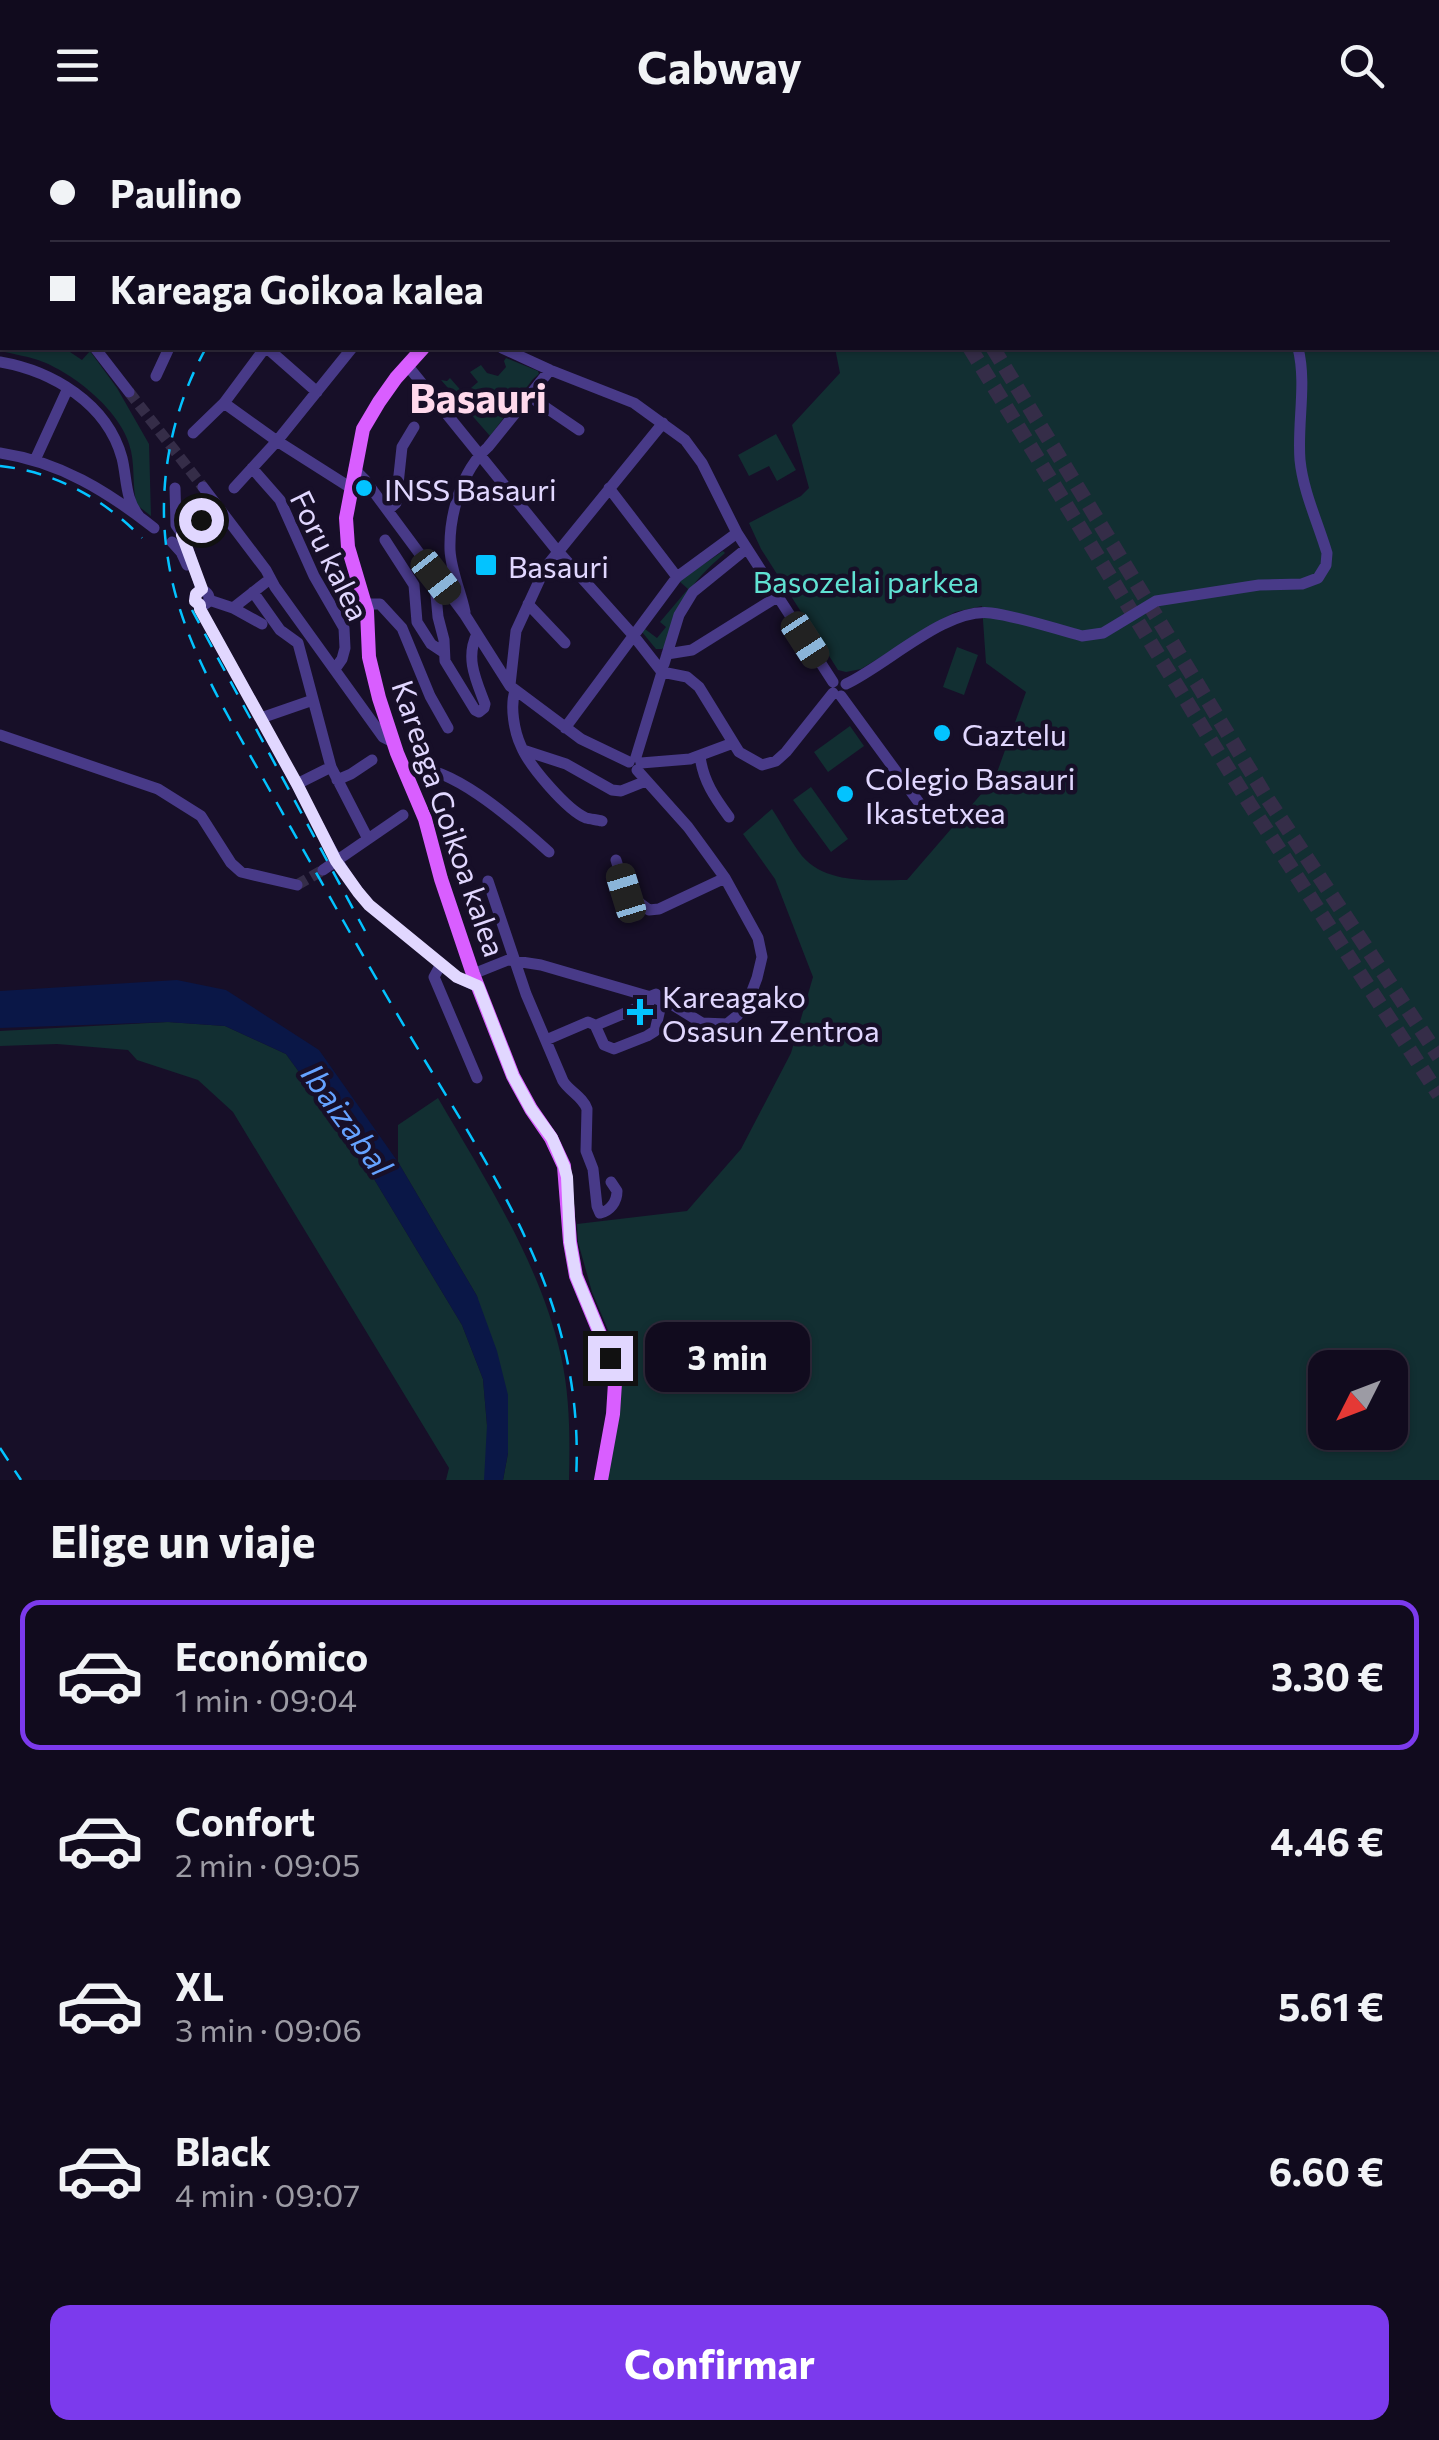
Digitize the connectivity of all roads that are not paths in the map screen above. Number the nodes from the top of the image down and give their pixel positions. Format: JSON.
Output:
{"nodes":[{"id":1,"x":96,"y":350,"type":"edge"},
{"id":2,"x":168,"y":350,"type":"edge"},
{"id":3,"x":264,"y":350,"type":"edge"},
{"id":4,"x":268,"y":350,"type":"edge"},
{"id":5,"x":350,"y":350,"type":"edge"},
{"id":6,"x":506,"y":350,"type":"edge"},
{"id":7,"x":1298,"y":350,"type":"edge"},
{"id":8,"x":415,"y":354,"type":"edge"},
{"id":9,"x":1,"y":366,"type":"edge"},
{"id":10,"x":550,"y":370,"type":"junction"},
{"id":11,"x":156,"y":376,"type":"dead end"},
{"id":12,"x":68,"y":388,"type":"junction"},
{"id":13,"x":128,"y":392,"type":"tunnel mouth"},
{"id":14,"x":317,"y":392,"type":"junction"},
{"id":15,"x":529,"y":396,"type":"junction"},
{"id":16,"x":224,"y":402,"type":"junction"},
{"id":17,"x":663,"y":423,"type":"junction"},
{"id":18,"x":414,"y":427,"type":"dead end"},
{"id":19,"x":579,"y":430,"type":"dead end"},
{"id":20,"x":193,"y":433,"type":"dead end"},
{"id":21,"x":277,"y":441,"type":"junction"},
{"id":22,"x":0,"y":453,"type":"edge"},
{"id":23,"x":479,"y":455,"type":"junction"},
{"id":24,"x":35,"y":460,"type":"junction"},
{"id":25,"x":252,"y":468,"type":"junction"},
{"id":26,"x":354,"y":469,"type":"junction"},
{"id":27,"x":202,"y":486,"type":"tunnel mouth"},
{"id":28,"x":175,"y":488,"type":"dead end"},
{"id":29,"x":234,"y":488,"type":"dead end"},
{"id":30,"x":351,"y":488,"type":"junction"},
{"id":31,"x":610,"y":488,"type":"junction"},
{"id":32,"x":128,"y":492,"type":"junction"},
{"id":33,"x":111,"y":496,"type":"junction"},
{"id":34,"x":388,"y":510,"type":"junction"},
{"id":35,"x":138,"y":516,"type":"junction"},
{"id":36,"x":201,"y":520,"type":"dead end"},
{"id":37,"x":154,"y":528,"type":"dead end"},
{"id":38,"x":736,"y":533,"type":"junction"},
{"id":39,"x":177,"y":538,"type":"junction"},
{"id":40,"x":385,"y":540,"type":"dead end"},
{"id":41,"x":746,"y":549,"type":"junction"},
{"id":42,"x":558,"y":551,"type":"junction"},
{"id":43,"x":436,"y":577,"type":"junction"},
{"id":44,"x":677,"y":577,"type":"junction"},
{"id":45,"x":270,"y":579,"type":"junction"},
{"id":46,"x":253,"y":592,"type":"junction"},
{"id":47,"x":202,"y":597,"type":"junction"},
{"id":48,"x":777,"y":597,"type":"junction"},
{"id":49,"x":365,"y":604,"type":"junction"},
{"id":50,"x":528,"y":604,"type":"junction"},
{"id":51,"x":233,"y":608,"type":"junction"},
{"id":52,"x":465,"y":615,"type":"junction"},
{"id":53,"x":262,"y":624,"type":"dead end"},
{"id":54,"x":477,"y":634,"type":"junction"},
{"id":55,"x":633,"y":636,"type":"junction"},
{"id":56,"x":565,"y":643,"type":"dead end"},
{"id":57,"x":443,"y":652,"type":"junction"},
{"id":58,"x":667,"y":654,"type":"junction"},
{"id":59,"x":335,"y":669,"type":"junction"},
{"id":60,"x":661,"y":670,"type":"junction"},
{"id":61,"x":512,"y":688,"type":"junction"},
{"id":62,"x":838,"y":689,"type":"junction"},
{"id":63,"x":313,"y":700,"type":"junction"},
{"id":64,"x":261,"y":718,"type":"junction"},
{"id":65,"x":448,"y":728,"type":"dead end"},
{"id":66,"x":565,"y":728,"type":"junction"},
{"id":67,"x":0,"y":735,"type":"edge"},
{"id":68,"x":393,"y":742,"type":"junction"},
{"id":69,"x":734,"y":744,"type":"junction"},
{"id":70,"x":523,"y":750,"type":"junction"},
{"id":71,"x":700,"y":756,"type":"junction"},
{"id":72,"x":372,"y":760,"type":"dead end"},
{"id":73,"x":635,"y":763,"type":"junction"},
{"id":74,"x":330,"y":767,"type":"junction"},
{"id":75,"x":404,"y":769,"type":"junction"},
{"id":76,"x":337,"y":780,"type":"junction"},
{"id":77,"x":646,"y":781,"type":"junction"},
{"id":78,"x":297,"y":784,"type":"junction"},
{"id":79,"x":404,"y":815,"type":"dead end"},
{"id":80,"x":729,"y":818,"type":"dead end"},
{"id":81,"x":931,"y":819,"type":"dead end"},
{"id":82,"x":602,"y":821,"type":"dead end"},
{"id":83,"x":368,"y":839,"type":"junction"},
{"id":84,"x":550,"y":852,"type":"dead end"},
{"id":85,"x":616,"y":860,"type":"dead end"},
{"id":86,"x":336,"y":861,"type":"junction"},
{"id":87,"x":323,"y":870,"type":"tunnel mouth"},
{"id":88,"x":724,"y":878,"type":"junction"},
{"id":89,"x":488,"y":881,"type":"dead end"},
{"id":90,"x":297,"y":885,"type":"tunnel mouth"},
{"id":91,"x":516,"y":962,"type":"junction"},
{"id":92,"x":441,"y":964,"type":"junction"},
{"id":93,"x":475,"y":980,"type":"junction"},
{"id":94,"x":658,"y":996,"type":"junction"},
{"id":95,"x":599,"y":1024,"type":"dead end"},
{"id":96,"x":546,"y":1040,"type":"junction"},
{"id":97,"x":477,"y":1078,"type":"dead end"},
{"id":98,"x":611,"y":1182,"type":"dead end"},
{"id":99,"x":601,"y":1480,"type":"edge"}],
"edges":[{"from":1,"to":13,"type":"street"},
{"from":2,"to":11,"type":"street"},
{"from":3,"to":16,"type":"street"},
{"from":4,"to":14,"type":"street"},
{"from":5,"to":14,"type":"street"},
{"from":6,"to":10,"type":"street"},
{"from":7,"to":62,"type":"street"},
{"from":8,"to":23,"type":"street"},
{"from":8,"to":26,"type":"main road","name":"Kareaga Goikoa kalea"},
{"from":9,"to":12,"type":"street"},
{"from":10,"to":15,"type":"street"},
{"from":10,"to":17,"type":"street"},
{"from":12,"to":24,"type":"street"},
{"from":12,"to":32,"type":"street"},
{"from":14,"to":21,"type":"street"},
{"from":15,"to":19,"type":"street"},
{"from":15,"to":23,"type":"street"},
{"from":16,"to":20,"type":"street"},
{"from":16,"to":21,"type":"street"},
{"from":17,"to":31,"type":"street"},
{"from":17,"to":38,"type":"street"},
{"from":18,"to":34,"type":"street"},
{"from":21,"to":25,"type":"street"},
{"from":21,"to":30,"type":"street"},
{"from":22,"to":24,"type":"street"},
{"from":23,"to":42,"type":"street"},
{"from":23,"to":52,"type":"street"},
{"from":24,"to":33,"type":"street"},
{"from":25,"to":29,"type":"street"},
{"from":25,"to":59,"type":"street","name":"Foru kalea"},
{"from":26,"to":30,"type":"main road","name":"Kareaga Goikoa kalea"},
{"from":26,"to":34,"type":"street"},
{"from":27,"to":45,"type":"street"},
{"from":28,"to":39,"type":"street"},
{"from":30,"to":49,"type":"main road","name":"Kareaga Goikoa kalea"},
{"from":31,"to":42,"type":"street"},
{"from":31,"to":44,"type":"street"},
{"from":32,"to":33,"type":"street"},
{"from":32,"to":35,"type":"street"},
{"from":33,"to":35,"type":"street"},
{"from":34,"to":43,"type":"street"},
{"from":35,"to":37,"type":"street"},
{"from":36,"to":39,"type":"street"},
{"from":38,"to":41,"type":"street"},
{"from":38,"to":44,"type":"street"},
{"from":39,"to":47,"type":"street"},
{"from":40,"to":57,"type":"street"},
{"from":41,"to":48,"type":"street"},
{"from":41,"to":58,"type":"street"},
{"from":42,"to":50,"type":"street"},
{"from":42,"to":55,"type":"street"},
{"from":43,"to":52,"type":"street"},
{"from":43,"to":57,"type":"street"},
{"from":44,"to":55,"type":"street"},
{"from":45,"to":46,"type":"street"},
{"from":45,"to":59,"type":"street"},
{"from":46,"to":51,"type":"street"},
{"from":46,"to":63,"type":"street"},
{"from":47,"to":51,"type":"street"},
{"from":47,"to":64,"type":"street"},
{"from":48,"to":58,"type":"street"},
{"from":48,"to":62,"type":"street"},
{"from":49,"to":65,"type":"street"},
{"from":49,"to":68,"type":"main road","name":"Kareaga Goikoa kalea"},
{"from":50,"to":56,"type":"street"},
{"from":50,"to":61,"type":"street"},
{"from":51,"to":53,"type":"street"},
{"from":52,"to":54,"type":"street"},
{"from":54,"to":57,"type":"street"},
{"from":54,"to":61,"type":"street"},
{"from":55,"to":60,"type":"street"},
{"from":55,"to":66,"type":"street"},
{"from":58,"to":60,"type":"street"},
{"from":59,"to":68,"type":"street"},
{"from":60,"to":69,"type":"street"},
{"from":60,"to":73,"type":"street"},
{"from":61,"to":66,"type":"street"},
{"from":61,"to":70,"type":"street"},
{"from":62,"to":69,"type":"street"},
{"from":62,"to":81,"type":"street"},
{"from":63,"to":64,"type":"street"},
{"from":63,"to":74,"type":"street"},
{"from":64,"to":78,"type":"street"},
{"from":66,"to":73,"type":"street"},
{"from":67,"to":90,"type":"street"},
{"from":68,"to":75,"type":"main road","name":"Kareaga Goikoa kalea"},
{"from":69,"to":71,"type":"street"},
{"from":70,"to":77,"type":"street"},
{"from":70,"to":82,"type":"street"},
{"from":71,"to":73,"type":"street"},
{"from":71,"to":80,"type":"street"},
{"from":72,"to":76,"type":"street"},
{"from":73,"to":77,"type":"street"},
{"from":74,"to":76,"type":"street"},
{"from":74,"to":78,"type":"street"},
{"from":75,"to":84,"type":"street"},
{"from":75,"to":93,"type":"main road","name":"Kareaga Goikoa kalea"},
{"from":76,"to":83,"type":"street"},
{"from":77,"to":88,"type":"street"},
{"from":78,"to":86,"type":"street"},
{"from":79,"to":83,"type":"street"},
{"from":83,"to":86,"type":"street"},
{"from":85,"to":88,"type":"street"},
{"from":86,"to":87,"type":"street"},
{"from":86,"to":92,"type":"street"},
{"from":88,"to":94,"type":"street"},
{"from":89,"to":91,"type":"street"},
{"from":91,"to":93,"type":"street"},
{"from":91,"to":94,"type":"street"},
{"from":91,"to":96,"type":"street"},
{"from":92,"to":93,"type":"street"},
{"from":92,"to":97,"type":"street"},
{"from":93,"to":99,"type":"main road","name":"Kareaga Goikoa kalea"},
{"from":94,"to":95,"type":"street"},
{"from":94,"to":96,"type":"street"},
{"from":96,"to":98,"type":"street"}]}
